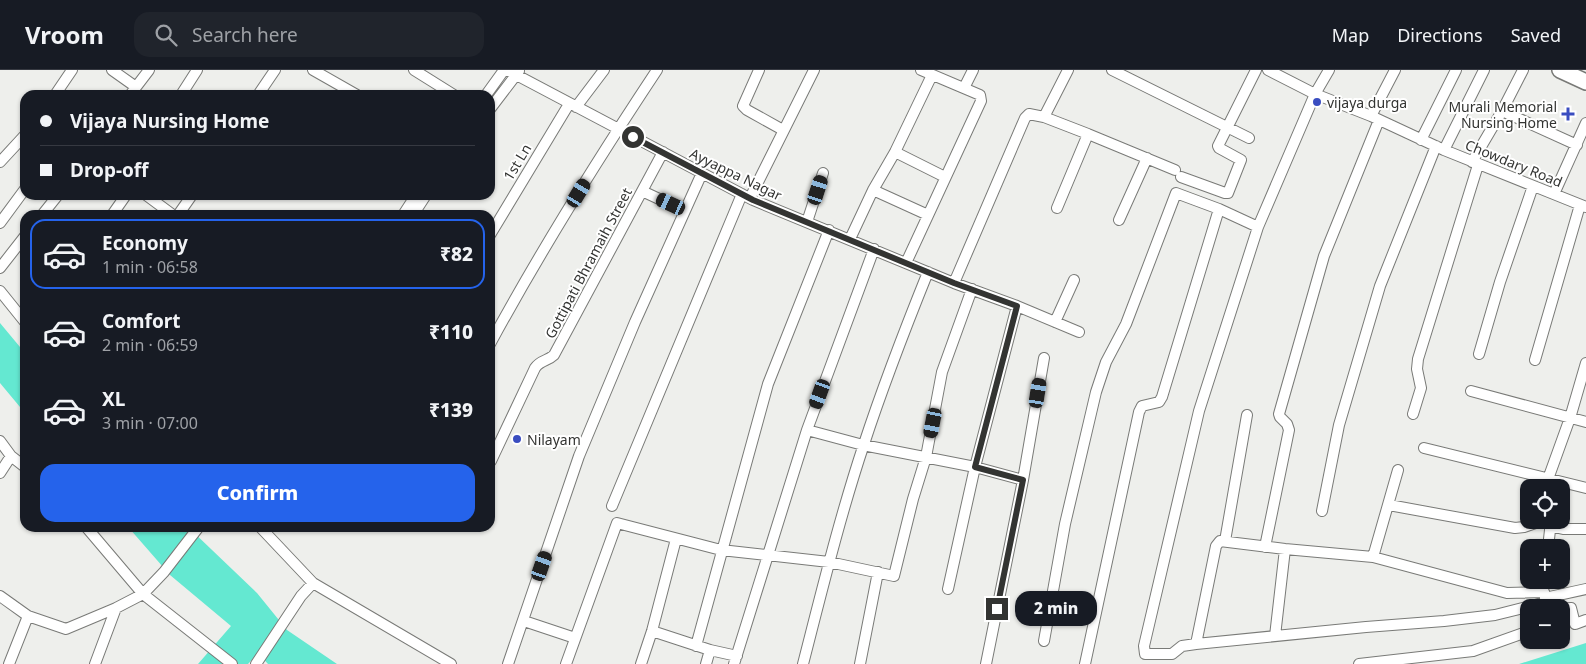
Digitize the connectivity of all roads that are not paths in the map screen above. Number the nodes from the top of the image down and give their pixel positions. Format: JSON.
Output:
{"nodes":[{"id":1,"x":72,"y":70,"type":"edge"},
{"id":2,"x":112,"y":70,"type":"edge"},
{"id":3,"x":148,"y":70,"type":"edge"},
{"id":4,"x":197,"y":70,"type":"edge"},
{"id":5,"x":275,"y":70,"type":"edge"},
{"id":6,"x":313,"y":70,"type":"edge"},
{"id":7,"x":414,"y":70,"type":"edge"},
{"id":8,"x":604,"y":70,"type":"edge"},
{"id":9,"x":657,"y":70,"type":"edge"},
{"id":10,"x":759,"y":70,"type":"edge"},
{"id":11,"x":814,"y":70,"type":"edge"},
{"id":12,"x":921,"y":70,"type":"edge"},
{"id":13,"x":974,"y":70,"type":"edge"},
{"id":14,"x":1068,"y":70,"type":"edge"},
{"id":15,"x":1112,"y":70,"type":"edge"},
{"id":16,"x":1256,"y":70,"type":"edge"},
{"id":17,"x":1268,"y":70,"type":"edge"},
{"id":18,"x":1329,"y":70,"type":"edge"},
{"id":19,"x":1395,"y":70,"type":"edge"},
{"id":20,"x":1456,"y":70,"type":"edge"},
{"id":21,"x":1484,"y":70,"type":"edge"},
{"id":22,"x":1523,"y":70,"type":"edge"},
{"id":23,"x":1560,"y":70,"type":"edge"},
{"id":24,"x":512,"y":71,"type":"edge"},
{"id":25,"x":1287,"y":74,"type":"edge"},
{"id":26,"x":932,"y":75,"type":"junction"},
{"id":27,"x":1586,"y":82,"type":"edge"},
{"id":28,"x":964,"y":88,"type":"junction"},
{"id":29,"x":58,"y":90,"type":"edge"},
{"id":30,"x":132,"y":90,"type":"edge"},
{"id":31,"x":134,"y":90,"type":"edge"},
{"id":32,"x":184,"y":90,"type":"edge"},
{"id":33,"x":261,"y":90,"type":"edge"},
{"id":34,"x":348,"y":90,"type":"edge"},
{"id":35,"x":446,"y":90,"type":"edge"},
{"id":36,"x":491,"y":90,"type":"edge"},
{"id":37,"x":1315,"y":94,"type":"junction"},
{"id":38,"x":495,"y":100,"type":"edge"},
{"id":39,"x":572,"y":106,"type":"junction"},
{"id":40,"x":1502,"y":111,"type":"junction"},
{"id":41,"x":1044,"y":117,"type":"junction"},
{"id":42,"x":1375,"y":118,"type":"junction"},
{"id":43,"x":1586,"y":123,"type":"edge"},
{"id":44,"x":1227,"y":127,"type":"junction"},
{"id":45,"x":618,"y":129,"type":"junction"},
{"id":46,"x":783,"y":130,"type":"junction"},
{"id":47,"x":1088,"y":134,"type":"junction"},
{"id":48,"x":1249,"y":138,"type":"dead end"},
{"id":49,"x":1421,"y":140,"type":"junction"},
{"id":50,"x":20,"y":141,"type":"edge"},
{"id":51,"x":1577,"y":145,"type":"junction"},
{"id":52,"x":1440,"y":148,"type":"junction"},
{"id":53,"x":663,"y":152,"type":"junction"},
{"id":54,"x":895,"y":152,"type":"junction"},
{"id":55,"x":1147,"y":158,"type":"junction"},
{"id":56,"x":0,"y":162,"type":"edge"},
{"id":57,"x":1475,"y":164,"type":"junction"},
{"id":58,"x":702,"y":173,"type":"junction"},
{"id":59,"x":823,"y":173,"type":"dead end"},
{"id":60,"x":945,"y":177,"type":"junction"},
{"id":61,"x":1533,"y":186,"type":"junction"},
{"id":62,"x":873,"y":190,"type":"junction"},
{"id":63,"x":642,"y":191,"type":"junction"},
{"id":64,"x":1554,"y":194,"type":"junction"},
{"id":65,"x":746,"y":196,"type":"junction"},
{"id":66,"x":20,"y":197,"type":"edge"},
{"id":67,"x":54,"y":200,"type":"edge"},
{"id":68,"x":153,"y":200,"type":"edge"},
{"id":69,"x":1583,"y":206,"type":"edge"},
{"id":70,"x":1057,"y":208,"type":"dead end"},
{"id":71,"x":1219,"y":209,"type":"junction"},
{"id":72,"x":46,"y":210,"type":"edge"},
{"id":73,"x":166,"y":210,"type":"edge"},
{"id":74,"x":685,"y":211,"type":"junction"},
{"id":75,"x":928,"y":215,"type":"junction"},
{"id":76,"x":1118,"y":220,"type":"dead end"},
{"id":77,"x":807,"y":222,"type":"junction"},
{"id":78,"x":0,"y":223,"type":"edge"},
{"id":79,"x":1258,"y":226,"type":"junction"},
{"id":80,"x":495,"y":227,"type":"edge"},
{"id":81,"x":829,"y":230,"type":"junction"},
{"id":82,"x":850,"y":239,"type":"junction"},
{"id":83,"x":20,"y":242,"type":"edge"},
{"id":84,"x":874,"y":249,"type":"junction"},
{"id":85,"x":906,"y":263,"type":"junction"},
{"id":86,"x":0,"y":268,"type":"edge"},
{"id":87,"x":928,"y":272,"type":"junction"},
{"id":88,"x":1074,"y":280,"type":"dead end"},
{"id":89,"x":954,"y":283,"type":"junction"},
{"id":90,"x":972,"y":289,"type":"junction"},
{"id":91,"x":0,"y":291,"type":"edge"},
{"id":92,"x":1017,"y":306,"type":"junction"},
{"id":93,"x":20,"y":316,"type":"edge"},
{"id":94,"x":1056,"y":322,"type":"junction"},
{"id":95,"x":1079,"y":332,"type":"dead end"},
{"id":96,"x":495,"y":335,"type":"edge"},
{"id":97,"x":1479,"y":354,"type":"dead end"},
{"id":98,"x":1044,"y":358,"type":"dead end"},
{"id":99,"x":1535,"y":360,"type":"dead end"},
{"id":100,"x":1586,"y":364,"type":"edge"},
{"id":101,"x":1471,"y":391,"type":"dead end"},
{"id":102,"x":1413,"y":414,"type":"dead end"},
{"id":103,"x":1247,"y":415,"type":"dead end"},
{"id":104,"x":1570,"y":418,"type":"junction"},
{"id":105,"x":1586,"y":422,"type":"edge"},
{"id":106,"x":807,"y":430,"type":"junction"},
{"id":107,"x":0,"y":441,"type":"edge"},
{"id":108,"x":863,"y":445,"type":"junction"},
{"id":109,"x":1424,"y":448,"type":"dead end"},
{"id":110,"x":495,"y":453,"type":"edge"},
{"id":111,"x":12,"y":456,"type":"junction"},
{"id":112,"x":926,"y":458,"type":"junction"},
{"id":113,"x":20,"y":463,"type":"edge"},
{"id":114,"x":975,"y":467,"type":"junction"},
{"id":115,"x":1398,"y":470,"type":"dead end"},
{"id":116,"x":0,"y":473,"type":"edge"},
{"id":117,"x":1542,"y":479,"type":"edge"},
{"id":118,"x":1554,"y":479,"type":"edge"},
{"id":119,"x":1023,"y":480,"type":"junction"},
{"id":120,"x":1570,"y":485,"type":"edge"},
{"id":121,"x":1586,"y":488,"type":"edge"},
{"id":122,"x":1389,"y":505,"type":"junction"},
{"id":123,"x":612,"y":506,"type":"dead end"},
{"id":124,"x":1322,"y":511,"type":"dead end"},
{"id":125,"x":1520,"y":527,"type":"edge"},
{"id":126,"x":1570,"y":529,"type":"edge"},
{"id":127,"x":1586,"y":529,"type":"edge"},
{"id":128,"x":90,"y":532,"type":"edge"},
{"id":129,"x":195,"y":532,"type":"edge"},
{"id":130,"x":265,"y":532,"type":"edge"},
{"id":131,"x":676,"y":539,"type":"junction"},
{"id":132,"x":1225,"y":541,"type":"junction"},
{"id":133,"x":1265,"y":547,"type":"junction"},
{"id":134,"x":1285,"y":549,"type":"junction"},
{"id":135,"x":721,"y":550,"type":"junction"},
{"id":136,"x":768,"y":556,"type":"junction"},
{"id":137,"x":1373,"y":557,"type":"junction"},
{"id":138,"x":829,"y":562,"type":"junction"},
{"id":139,"x":878,"y":572,"type":"junction"},
{"id":140,"x":313,"y":583,"type":"junction"},
{"id":141,"x":948,"y":589,"type":"dead end"},
{"id":142,"x":1586,"y":589,"type":"edge"},
{"id":143,"x":143,"y":594,"type":"junction"},
{"id":144,"x":0,"y":596,"type":"edge"},
{"id":145,"x":1540,"y":599,"type":"edge"},
{"id":146,"x":1550,"y":599,"type":"edge"},
{"id":147,"x":116,"y":608,"type":"junction"},
{"id":148,"x":1520,"y":608,"type":"edge"},
{"id":149,"x":1570,"y":608,"type":"edge"},
{"id":150,"x":28,"y":616,"type":"junction"},
{"id":151,"x":524,"y":620,"type":"junction"},
{"id":152,"x":1586,"y":620,"type":"edge"},
{"id":153,"x":652,"y":631,"type":"junction"},
{"id":154,"x":1520,"y":634,"type":"edge"},
{"id":155,"x":1275,"y":636,"type":"junction"},
{"id":156,"x":575,"y":638,"type":"junction"},
{"id":157,"x":1044,"y":641,"type":"dead end"},
{"id":158,"x":1196,"y":644,"type":"junction"},
{"id":159,"x":696,"y":646,"type":"junction"},
{"id":160,"x":710,"y":650,"type":"junction"},
{"id":161,"x":1145,"y":659,"type":"edge"},
{"id":162,"x":736,"y":660,"type":"edge"},
{"id":163,"x":9,"y":664,"type":"edge"},
{"id":164,"x":95,"y":664,"type":"edge"},
{"id":165,"x":232,"y":664,"type":"edge"},
{"id":166,"x":256,"y":664,"type":"edge"},
{"id":167,"x":451,"y":664,"type":"edge"},
{"id":168,"x":508,"y":664,"type":"edge"},
{"id":169,"x":566,"y":664,"type":"edge"},
{"id":170,"x":641,"y":664,"type":"edge"},
{"id":171,"x":706,"y":664,"type":"edge"},
{"id":172,"x":803,"y":664,"type":"edge"},
{"id":173,"x":860,"y":664,"type":"edge"},
{"id":174,"x":986,"y":664,"type":"edge"},
{"id":175,"x":1085,"y":664,"type":"edge"},
{"id":176,"x":1359,"y":664,"type":"edge"}],
"edges":[{"from":1,"to":29,"type":"street"},
{"from":2,"to":30,"type":"street"},
{"from":3,"to":31,"type":"street"},
{"from":4,"to":32,"type":"street"},
{"from":5,"to":33,"type":"street"},
{"from":6,"to":34,"type":"street"},
{"from":7,"to":35,"type":"street"},
{"from":8,"to":39,"type":"street","name":"1st Ln"},
{"from":9,"to":45,"type":"street"},
{"from":10,"to":46,"type":"street"},
{"from":11,"to":46,"type":"street"},
{"from":12,"to":26,"type":"street"},
{"from":13,"to":28,"type":"street"},
{"from":14,"to":41,"type":"street"},
{"from":15,"to":44,"type":"street"},
{"from":16,"to":44,"type":"street"},
{"from":17,"to":25,"type":"street","name":"Chowdary Road"},
{"from":18,"to":37,"type":"street"},
{"from":19,"to":42,"type":"street"},
{"from":20,"to":49,"type":"street"},
{"from":21,"to":52,"type":"street"},
{"from":22,"to":40,"type":"street"},
{"from":23,"to":27,"type":"highway"},
{"from":24,"to":36,"type":"street"},
{"from":24,"to":38,"type":"street"},
{"from":24,"to":39,"type":"street","name":"Ayyappa Nagar"},
{"from":25,"to":37,"type":"street","name":"Chowdary Road"},
{"from":26,"to":28,"type":"street"},
{"from":26,"to":54,"type":"street"},
{"from":28,"to":60,"type":"street"},
{"from":37,"to":42,"type":"street","name":"Chowdary Road"},
{"from":37,"to":79,"type":"street"},
{"from":39,"to":45,"type":"street","name":"Ayyappa Nagar"},
{"from":39,"to":80,"type":"street","name":"1st Ln"},
{"from":40,"to":51,"type":"street"},
{"from":40,"to":57,"type":"street"},
{"from":41,"to":47,"type":"street"},
{"from":41,"to":89,"type":"street"},
{"from":42,"to":49,"type":"street","name":"Chowdary Road"},
{"from":42,"to":133,"type":"street"},
{"from":43,"to":51,"type":"street"},
{"from":44,"to":48,"type":"street"},
{"from":44,"to":55,"type":"street"},
{"from":45,"to":53,"type":"street","name":"Ayyappa Nagar"},
{"from":45,"to":96,"type":"street"},
{"from":46,"to":65,"type":"street"},
{"from":47,"to":55,"type":"street"},
{"from":47,"to":70,"type":"street"},
{"from":49,"to":52,"type":"street","name":"Chowdary Road"},
{"from":50,"to":56,"type":"street"},
{"from":51,"to":64,"type":"street"},
{"from":52,"to":57,"type":"street","name":"Chowdary Road"},
{"from":52,"to":124,"type":"street"},
{"from":53,"to":58,"type":"street","name":"Ayyappa Nagar"},
{"from":53,"to":63,"type":"street","name":"Gottipati Bhramaih Street"},
{"from":54,"to":60,"type":"street"},
{"from":54,"to":62,"type":"street"},
{"from":55,"to":76,"type":"street"},
{"from":57,"to":61,"type":"street","name":"Chowdary Road"},
{"from":57,"to":102,"type":"street"},
{"from":58,"to":65,"type":"street","name":"Ayyappa Nagar"},
{"from":58,"to":74,"type":"street"},
{"from":59,"to":77,"type":"street"},
{"from":60,"to":75,"type":"street"},
{"from":61,"to":64,"type":"street","name":"Chowdary Road"},
{"from":61,"to":97,"type":"street"},
{"from":62,"to":75,"type":"street"},
{"from":62,"to":82,"type":"street"},
{"from":63,"to":74,"type":"street"},
{"from":63,"to":110,"type":"street","name":"Gottipati Bhramaih Street"},
{"from":64,"to":69,"type":"street","name":"Chowdary Road"},
{"from":65,"to":77,"type":"street","name":"Ayyappa Nagar"},
{"from":65,"to":123,"type":"street"},
{"from":66,"to":78,"type":"street"},
{"from":67,"to":72,"type":"street"},
{"from":68,"to":73,"type":"street"},
{"from":69,"to":99,"type":"street"},
{"from":71,"to":79,"type":"street"},
{"from":71,"to":157,"type":"street"},
{"from":71,"to":175,"type":"street"},
{"from":74,"to":151,"type":"street"},
{"from":75,"to":85,"type":"street"},
{"from":77,"to":81,"type":"street","name":"Ayyappa Nagar"},
{"from":79,"to":161,"type":"street"},
{"from":81,"to":82,"type":"street","name":"Ayyappa Nagar"},
{"from":81,"to":135,"type":"street"},
{"from":82,"to":84,"type":"street","name":"Ayyappa Nagar"},
{"from":83,"to":86,"type":"street"},
{"from":84,"to":85,"type":"street","name":"Ayyappa Nagar"},
{"from":84,"to":106,"type":"street"},
{"from":85,"to":87,"type":"street","name":"Ayyappa Nagar"},
{"from":87,"to":89,"type":"street","name":"Ayyappa Nagar"},
{"from":87,"to":108,"type":"street"},
{"from":88,"to":94,"type":"street"},
{"from":89,"to":90,"type":"street","name":"Ayyappa Nagar"},
{"from":90,"to":92,"type":"street","name":"Ayyappa Nagar"},
{"from":90,"to":112,"type":"street"},
{"from":91,"to":93,"type":"street"},
{"from":92,"to":94,"type":"street","name":"Ayyappa Nagar"},
{"from":92,"to":114,"type":"street"},
{"from":94,"to":95,"type":"street","name":"Ayyappa Nagar"},
{"from":98,"to":119,"type":"street"},
{"from":100,"to":104,"type":"street"},
{"from":101,"to":104,"type":"street"},
{"from":103,"to":132,"type":"street"},
{"from":104,"to":105,"type":"street"},
{"from":104,"to":118,"type":"street"},
{"from":106,"to":108,"type":"street"},
{"from":106,"to":136,"type":"street"},
{"from":107,"to":111,"type":"street"},
{"from":108,"to":112,"type":"street"},
{"from":108,"to":138,"type":"street"},
{"from":109,"to":117,"type":"street"},
{"from":111,"to":113,"type":"street"},
{"from":111,"to":116,"type":"street"},
{"from":112,"to":114,"type":"street"},
{"from":112,"to":139,"type":"street"},
{"from":114,"to":119,"type":"street"},
{"from":114,"to":141,"type":"street"},
{"from":115,"to":122,"type":"street"},
{"from":119,"to":174,"type":"street"},
{"from":120,"to":121,"type":"street"},
{"from":122,"to":125,"type":"street"},
{"from":122,"to":137,"type":"street"},
{"from":126,"to":127,"type":"street"},
{"from":128,"to":143,"type":"street"},
{"from":129,"to":143,"type":"street"},
{"from":130,"to":140,"type":"street"},
{"from":131,"to":135,"type":"street"},
{"from":131,"to":153,"type":"street"},
{"from":131,"to":156,"type":"street"},
{"from":132,"to":133,"type":"street"},
{"from":132,"to":158,"type":"street"},
{"from":133,"to":134,"type":"street"},
{"from":134,"to":137,"type":"street"},
{"from":134,"to":155,"type":"street"},
{"from":135,"to":136,"type":"street"},
{"from":135,"to":159,"type":"street"},
{"from":136,"to":138,"type":"street"},
{"from":136,"to":162,"type":"street"},
{"from":137,"to":145,"type":"street"},
{"from":138,"to":139,"type":"street"},
{"from":138,"to":172,"type":"street"},
{"from":139,"to":173,"type":"street"},
{"from":140,"to":166,"type":"street"},
{"from":140,"to":167,"type":"street"},
{"from":142,"to":146,"type":"street"},
{"from":143,"to":147,"type":"street"},
{"from":143,"to":165,"type":"street"},
{"from":144,"to":150,"type":"street"},
{"from":147,"to":150,"type":"street"},
{"from":147,"to":164,"type":"street"},
{"from":148,"to":155,"type":"street"},
{"from":149,"to":152,"type":"street"},
{"from":150,"to":163,"type":"street"},
{"from":151,"to":156,"type":"street"},
{"from":151,"to":168,"type":"street"},
{"from":153,"to":159,"type":"street"},
{"from":153,"to":170,"type":"street"},
{"from":154,"to":176,"type":"street"},
{"from":155,"to":158,"type":"street"},
{"from":156,"to":169,"type":"street"},
{"from":158,"to":161,"type":"street"},
{"from":159,"to":160,"type":"street"},
{"from":160,"to":162,"type":"street"},
{"from":160,"to":171,"type":"street"}]}
